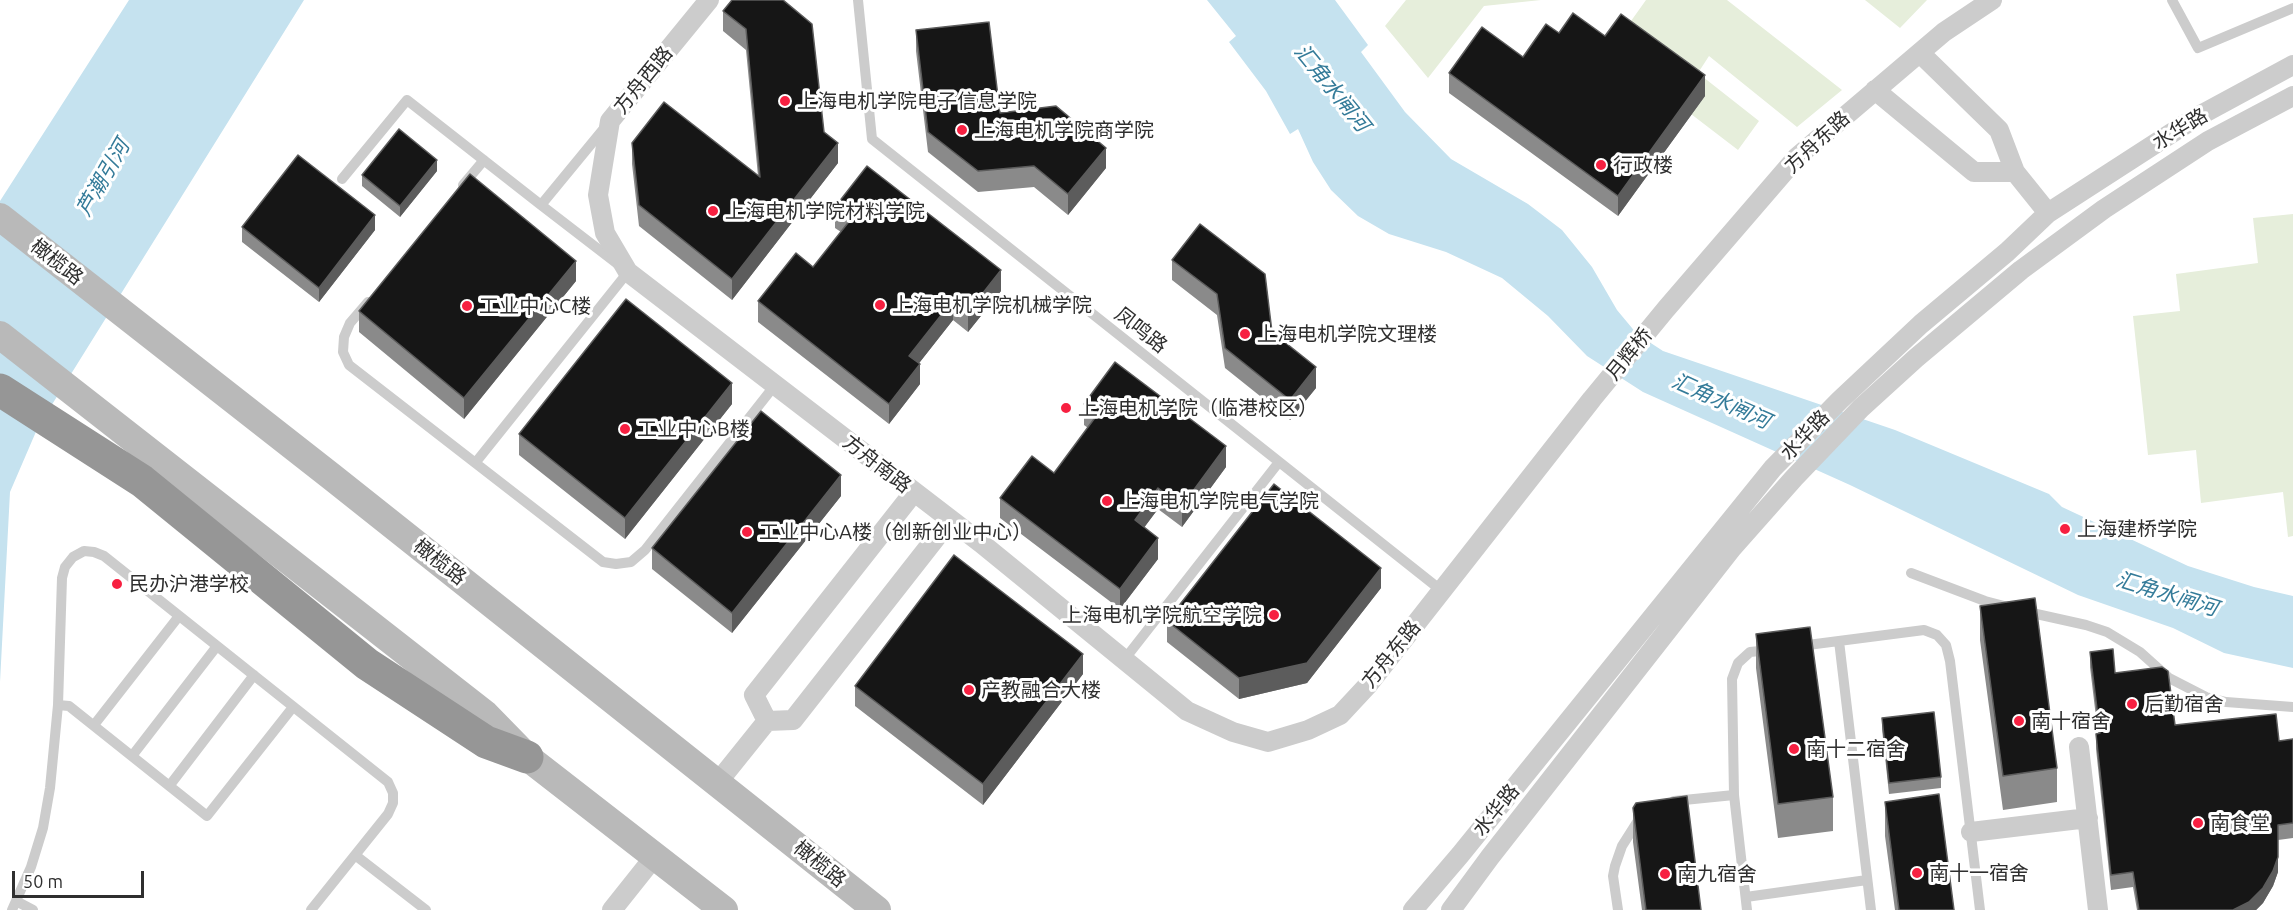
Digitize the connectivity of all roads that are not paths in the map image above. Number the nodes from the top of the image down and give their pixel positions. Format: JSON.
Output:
{"nodes":[{"id":1,"x":709,"y":0,"type":"edge"},
{"id":2,"x":858,"y":0,"type":"edge"},
{"id":3,"x":1992,"y":0,"type":"edge"},
{"id":4,"x":2172,"y":0,"type":"edge"},
{"id":5,"x":2293,"y":8,"type":"edge"},
{"id":6,"x":1920,"y":52,"type":"junction"},
{"id":7,"x":2293,"y":64,"type":"edge"},
{"id":8,"x":1875,"y":90,"type":"junction"},
{"id":9,"x":2293,"y":96,"type":"edge"},
{"id":10,"x":610,"y":121,"type":"junction"},
{"id":11,"x":484,"y":160,"type":"junction"},
{"id":12,"x":2015,"y":172,"type":"junction"},
{"id":13,"x":342,"y":179,"type":"dead end"},
{"id":14,"x":454,"y":196,"type":"edge"},
{"id":15,"x":541,"y":205,"type":"junction"},
{"id":16,"x":2048,"y":213,"type":"junction"},
{"id":17,"x":0,"y":217,"type":"edge"},
{"id":18,"x":628,"y":272,"type":"junction"},
{"id":19,"x":372,"y":296,"type":"edge"},
{"id":20,"x":1666,"y":309,"type":"joint"},
{"id":21,"x":0,"y":335,"type":"edge"},
{"id":22,"x":775,"y":385,"type":"junction"},
{"id":23,"x":0,"y":390,"type":"edge"},
{"id":24,"x":1592,"y":399,"type":"joint"},
{"id":25,"x":476,"y":462,"type":"junction"},
{"id":26,"x":1280,"y":462,"type":"junction"},
{"id":27,"x":914,"y":492,"type":"junction"},
{"id":28,"x":949,"y":520,"type":"junction"},
{"id":29,"x":1911,"y":573,"type":"dead end"},
{"id":30,"x":1442,"y":591,"type":"junction"},
{"id":31,"x":179,"y":616,"type":"junction"},
{"id":32,"x":1839,"y":640,"type":"junction"},
{"id":33,"x":217,"y":646,"type":"junction"},
{"id":34,"x":1124,"y":660,"type":"junction"},
{"id":35,"x":254,"y":675,"type":"junction"},
{"id":36,"x":58,"y":705,"type":"junction"},
{"id":37,"x":293,"y":707,"type":"junction"},
{"id":38,"x":2293,"y":707,"type":"edge"},
{"id":39,"x":767,"y":721,"type":"junction"},
{"id":40,"x":94,"y":725,"type":"junction"},
{"id":41,"x":2079,"y":747,"type":"dead end"},
{"id":42,"x":132,"y":756,"type":"junction"},
{"id":43,"x":527,"y":757,"type":"junction"},
{"id":44,"x":718,"y":782,"type":"junction"},
{"id":45,"x":170,"y":785,"type":"junction"},
{"id":46,"x":1734,"y":795,"type":"junction"},
{"id":47,"x":1664,"y":804,"type":"edge"},
{"id":48,"x":1652,"y":809,"type":"edge"},
{"id":49,"x":2088,"y":818,"type":"junction"},
{"id":50,"x":1971,"y":832,"type":"junction"},
{"id":51,"x":355,"y":855,"type":"junction"},
{"id":52,"x":655,"y":856,"type":"junction"},
{"id":53,"x":1867,"y":880,"type":"junction"},
{"id":54,"x":1746,"y":897,"type":"junction"},
{"id":55,"x":14,"y":905,"type":"edge"},
{"id":56,"x":33,"y":910,"type":"edge"},
{"id":57,"x":311,"y":910,"type":"edge"},
{"id":58,"x":426,"y":910,"type":"edge"},
{"id":59,"x":612,"y":910,"type":"edge"},
{"id":60,"x":724,"y":910,"type":"edge"},
{"id":61,"x":877,"y":910,"type":"edge"},
{"id":62,"x":1413,"y":910,"type":"edge"},
{"id":63,"x":1451,"y":910,"type":"edge"},
{"id":64,"x":1618,"y":910,"type":"edge"},
{"id":65,"x":1747,"y":910,"type":"edge"},
{"id":66,"x":1871,"y":910,"type":"edge"},
{"id":67,"x":1980,"y":910,"type":"edge"},
{"id":68,"x":2098,"y":910,"type":"edge"}],
"edges":[{"from":1,"to":10,"type":"street","name":"方舟西路"},
{"from":2,"to":26,"type":"lane","name":"凤鸣路"},
{"from":3,"to":6,"type":"street","name":"方舟东路"},
{"from":4,"to":5,"type":"lane"},
{"from":6,"to":8,"type":"street","name":"方舟东路"},
{"from":6,"to":12,"type":"street"},
{"from":7,"to":16,"type":"street","name":"水华路"},
{"from":8,"to":12,"type":"street"},
{"from":8,"to":20,"type":"street","name":"方舟东路"},
{"from":9,"to":63,"type":"street","name":"水华路"},
{"from":10,"to":15,"type":"lane"},
{"from":10,"to":18,"type":"street","name":"方舟西路"},
{"from":11,"to":13,"type":"lane"},
{"from":11,"to":14,"type":"lane"},
{"from":11,"to":15,"type":"lane"},
{"from":12,"to":16,"type":"street"},
{"from":15,"to":18,"type":"lane"},
{"from":16,"to":62,"type":"street","name":"水华路"},
{"from":17,"to":44,"type":"main road","name":"橄榄路"},
{"from":18,"to":22,"type":"street","name":"方舟南路"},
{"from":18,"to":25,"type":"lane"},
{"from":19,"to":25,"type":"lane"},
{"from":20,"to":24,"type":"street","name":"月辉桥"},
{"from":21,"to":43,"type":"main road"},
{"from":22,"to":25,"type":"lane"},
{"from":22,"to":27,"type":"street","name":"方舟南路"},
{"from":23,"to":43,"type":"highway"},
{"from":24,"to":30,"type":"street","name":"方舟东路"},
{"from":26,"to":30,"type":"lane","name":"凤鸣路"},
{"from":26,"to":34,"type":"lane"},
{"from":27,"to":28,"type":"street","name":"方舟南路"},
{"from":27,"to":39,"type":"street"},
{"from":28,"to":34,"type":"street","name":"方舟南路"},
{"from":28,"to":39,"type":"street"},
{"from":29,"to":38,"type":"lane"},
{"from":30,"to":34,"type":"street","name":"方舟东路"},
{"from":31,"to":33,"type":"lane"},
{"from":31,"to":36,"type":"lane"},
{"from":31,"to":40,"type":"lane"},
{"from":32,"to":46,"type":"lane"},
{"from":32,"to":50,"type":"lane"},
{"from":32,"to":53,"type":"lane"},
{"from":33,"to":35,"type":"lane"},
{"from":33,"to":42,"type":"lane"},
{"from":35,"to":37,"type":"lane"},
{"from":35,"to":45,"type":"lane"},
{"from":36,"to":40,"type":"lane"},
{"from":36,"to":55,"type":"lane"},
{"from":37,"to":45,"type":"lane"},
{"from":37,"to":51,"type":"lane"},
{"from":39,"to":44,"type":"street"},
{"from":40,"to":42,"type":"lane"},
{"from":41,"to":49,"type":"street"},
{"from":42,"to":45,"type":"lane"},
{"from":43,"to":52,"type":"main road"},
{"from":44,"to":61,"type":"main road","name":"橄榄路"},
{"from":46,"to":47,"type":"lane"},
{"from":46,"to":54,"type":"lane"},
{"from":48,"to":64,"type":"lane"},
{"from":49,"to":50,"type":"street"},
{"from":49,"to":68,"type":"street"},
{"from":50,"to":67,"type":"lane"},
{"from":51,"to":57,"type":"lane"},
{"from":51,"to":58,"type":"lane"},
{"from":52,"to":59,"type":"street"},
{"from":52,"to":60,"type":"main road"},
{"from":53,"to":54,"type":"lane"},
{"from":53,"to":66,"type":"lane"},
{"from":54,"to":65,"type":"lane"},
{"from":55,"to":56,"type":"lane"}]}
